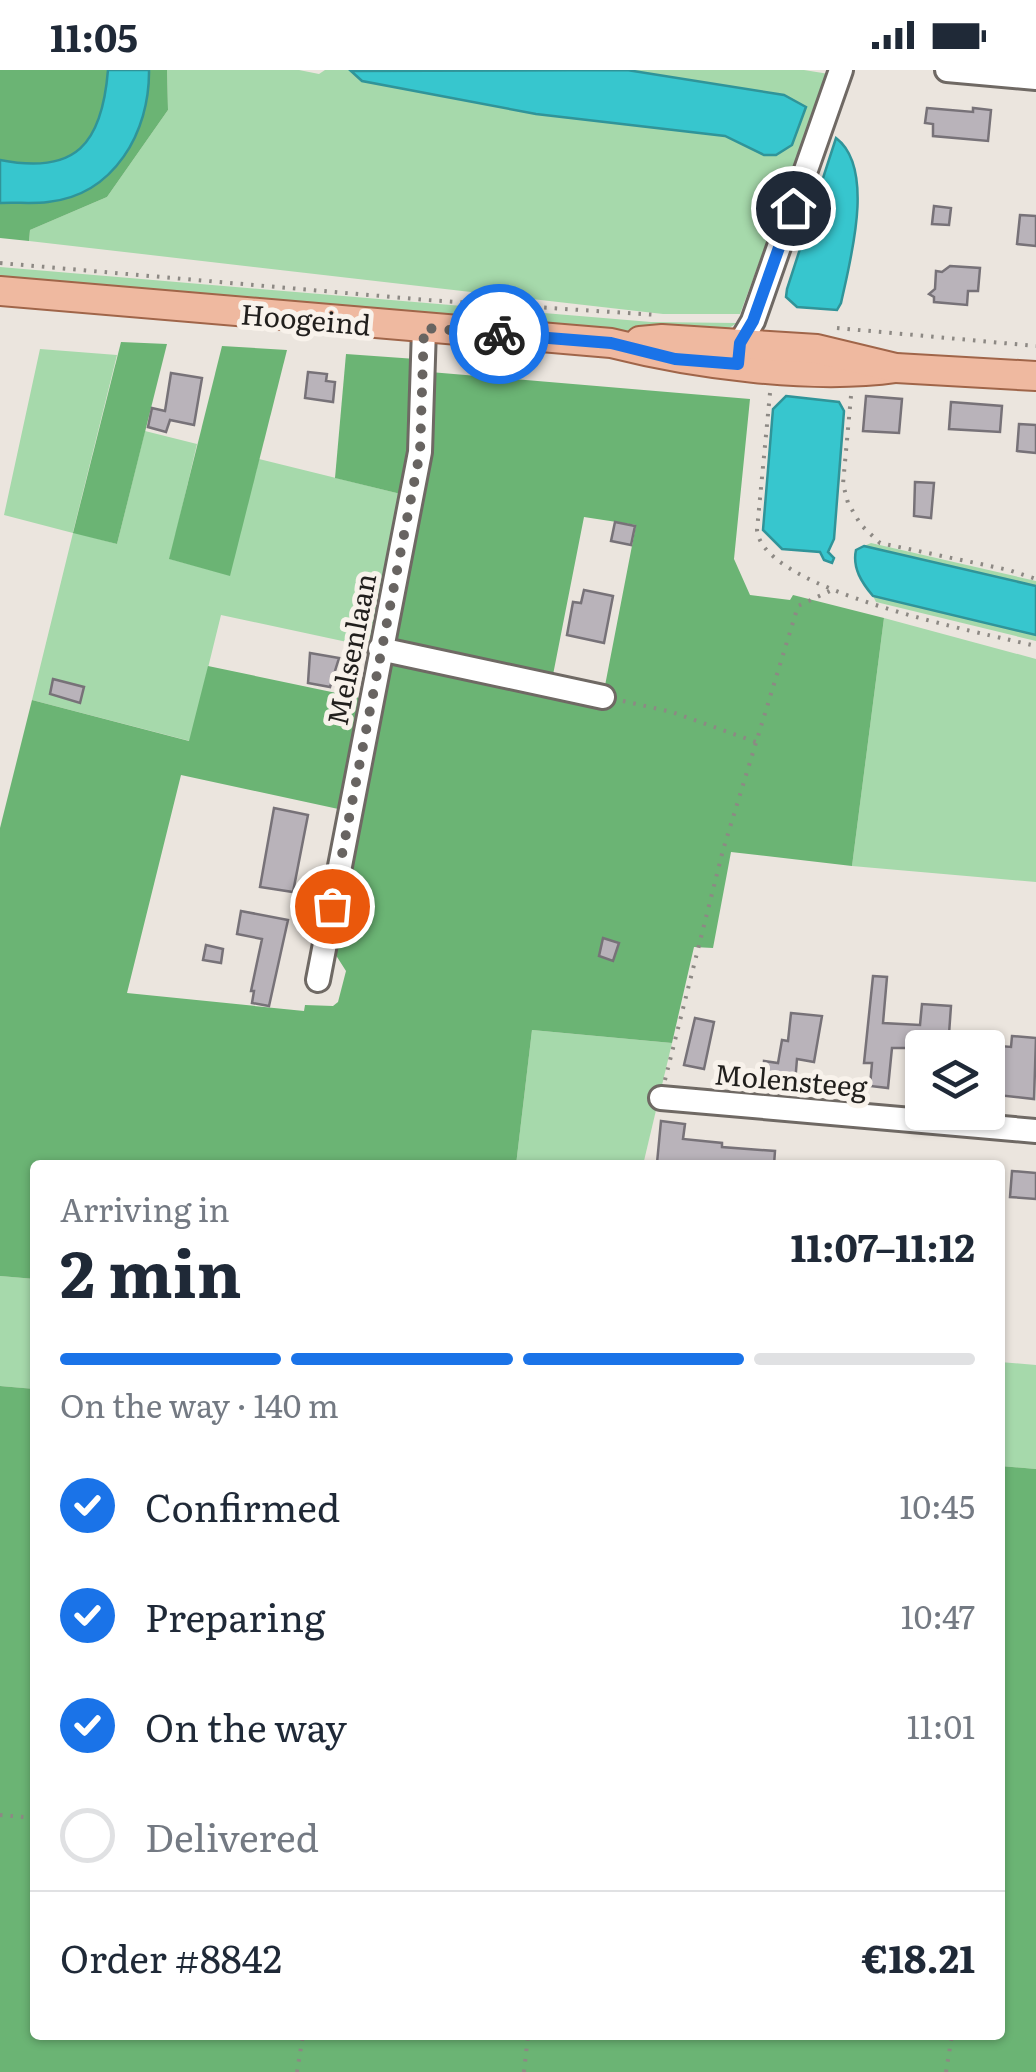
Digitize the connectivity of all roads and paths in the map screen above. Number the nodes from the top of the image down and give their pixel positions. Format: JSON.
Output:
{"nodes":[{"id":1,"x":841,"y":70,"type":"edge"},
{"id":2,"x":947,"y":70,"type":"edge"},
{"id":3,"x":961,"y":70,"type":"edge"},
{"id":4,"x":1036,"y":78,"type":"edge"},
{"id":5,"x":0,"y":264,"type":"edge"},
{"id":6,"x":0,"y":290,"type":"edge"},
{"id":7,"x":657,"y":315,"type":"dead end"},
{"id":8,"x":424,"y":328,"type":"junction"},
{"id":9,"x":834,"y":328,"type":"dead end"},
{"id":10,"x":1036,"y":346,"type":"edge"},
{"id":11,"x":739,"y":353,"type":"junction"},
{"id":12,"x":772,"y":367,"type":"junction"},
{"id":13,"x":896,"y":368,"type":"junction"},
{"id":14,"x":1036,"y":376,"type":"edge"},
{"id":15,"x":852,"y":384,"type":"dead end"},
{"id":16,"x":1036,"y":578,"type":"edge"},
{"id":17,"x":832,"y":590,"type":"junction"},
{"id":18,"x":1036,"y":646,"type":"edge"},
{"id":19,"x":380,"y":649,"type":"junction"},
{"id":20,"x":603,"y":697,"type":"joint"},
{"id":21,"x":758,"y":743,"type":"junction"},
{"id":22,"x":318,"y":980,"type":"dead end"},
{"id":23,"x":660,"y":1098,"type":"joint"},
{"id":24,"x":1036,"y":1131,"type":"edge"},
{"id":25,"x":0,"y":1815,"type":"edge"},
{"id":26,"x":30,"y":1818,"type":"edge"},
{"id":27,"x":301,"y":2040,"type":"edge"},
{"id":28,"x":527,"y":2040,"type":"edge"},
{"id":29,"x":951,"y":2040,"type":"edge"},
{"id":30,"x":297,"y":2072,"type":"edge"},
{"id":31,"x":524,"y":2072,"type":"edge"},
{"id":32,"x":946,"y":2072,"type":"edge"}],
"edges":[{"from":1,"to":11,"type":"street"},
{"from":2,"to":3,"type":"street"},
{"from":3,"to":4,"type":"street"},
{"from":5,"to":7,"type":"path"},
{"from":6,"to":8,"type":"main road","name":"Hoogeind"},
{"from":8,"to":11,"type":"main road","name":"Hoogeind"},
{"from":8,"to":19,"type":"street","name":"Melsenlaan"},
{"from":9,"to":10,"type":"path"},
{"from":11,"to":12,"type":"main road"},
{"from":11,"to":13,"type":"main road"},
{"from":12,"to":13,"type":"main road"},
{"from":12,"to":17,"type":"path"},
{"from":13,"to":14,"type":"main road"},
{"from":15,"to":16,"type":"path"},
{"from":17,"to":18,"type":"path"},
{"from":17,"to":21,"type":"path"},
{"from":19,"to":20,"type":"street"},
{"from":19,"to":22,"type":"street","name":"Melsenlaan"},
{"from":20,"to":21,"type":"path"},
{"from":21,"to":23,"type":"path"},
{"from":23,"to":24,"type":"street","name":"Molensteeg"},
{"from":25,"to":26,"type":"path"},
{"from":27,"to":30,"type":"path"},
{"from":28,"to":31,"type":"path"},
{"from":29,"to":32,"type":"path"}]}
